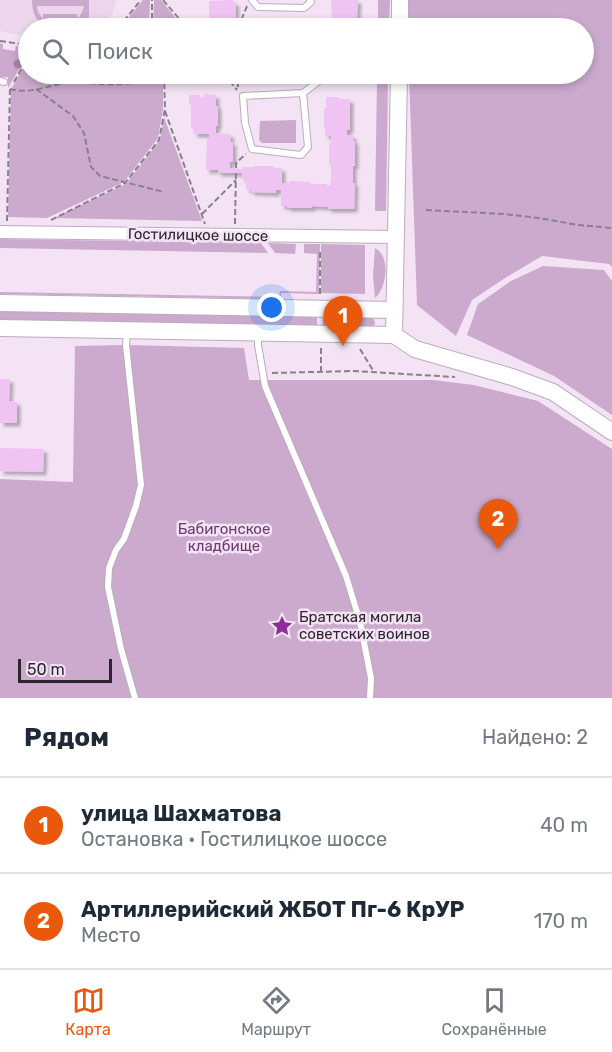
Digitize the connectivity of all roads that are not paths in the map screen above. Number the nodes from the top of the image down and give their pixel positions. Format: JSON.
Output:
{"nodes":[{"id":1,"x":251,"y":0,"type":"edge"},
{"id":2,"x":310,"y":0,"type":"edge"},
{"id":3,"x":400,"y":0,"type":"edge"},
{"id":4,"x":400,"y":18,"type":"edge"},
{"id":5,"x":315,"y":84,"type":"edge"},
{"id":6,"x":399,"y":84,"type":"edge"},
{"id":7,"x":303,"y":93,"type":"junction"},
{"id":8,"x":3,"y":227,"type":"edge"},
{"id":9,"x":396,"y":237,"type":"junction"},
{"id":10,"x":0,"y":303,"type":"edge"},
{"id":11,"x":394,"y":310,"type":"junction"},
{"id":12,"x":0,"y":328,"type":"edge"},
{"id":13,"x":127,"y":331,"type":"junction"},
{"id":14,"x":258,"y":333,"type":"junction"},
{"id":15,"x":394,"y":335,"type":"junction"},
{"id":16,"x":612,"y":432,"type":"edge"},
{"id":17,"x":135,"y":698,"type":"edge"},
{"id":18,"x":370,"y":698,"type":"edge"}],
"edges":[{"from":1,"to":2,"type":"lane"},
{"from":3,"to":4,"type":"street"},
{"from":5,"to":7,"type":"lane"},
{"from":6,"to":9,"type":"street"},
{"from":7,"to":7,"type":"lane"},
{"from":8,"to":9,"type":"street","name":"Гостилицкое шоссе"},
{"from":9,"to":11,"type":"street"},
{"from":10,"to":11,"type":"street"},
{"from":11,"to":15,"type":"street"},
{"from":12,"to":13,"type":"street"},
{"from":13,"to":14,"type":"street"},
{"from":13,"to":17,"type":"lane"},
{"from":14,"to":15,"type":"street"},
{"from":14,"to":18,"type":"lane"},
{"from":15,"to":16,"type":"street"}]}
